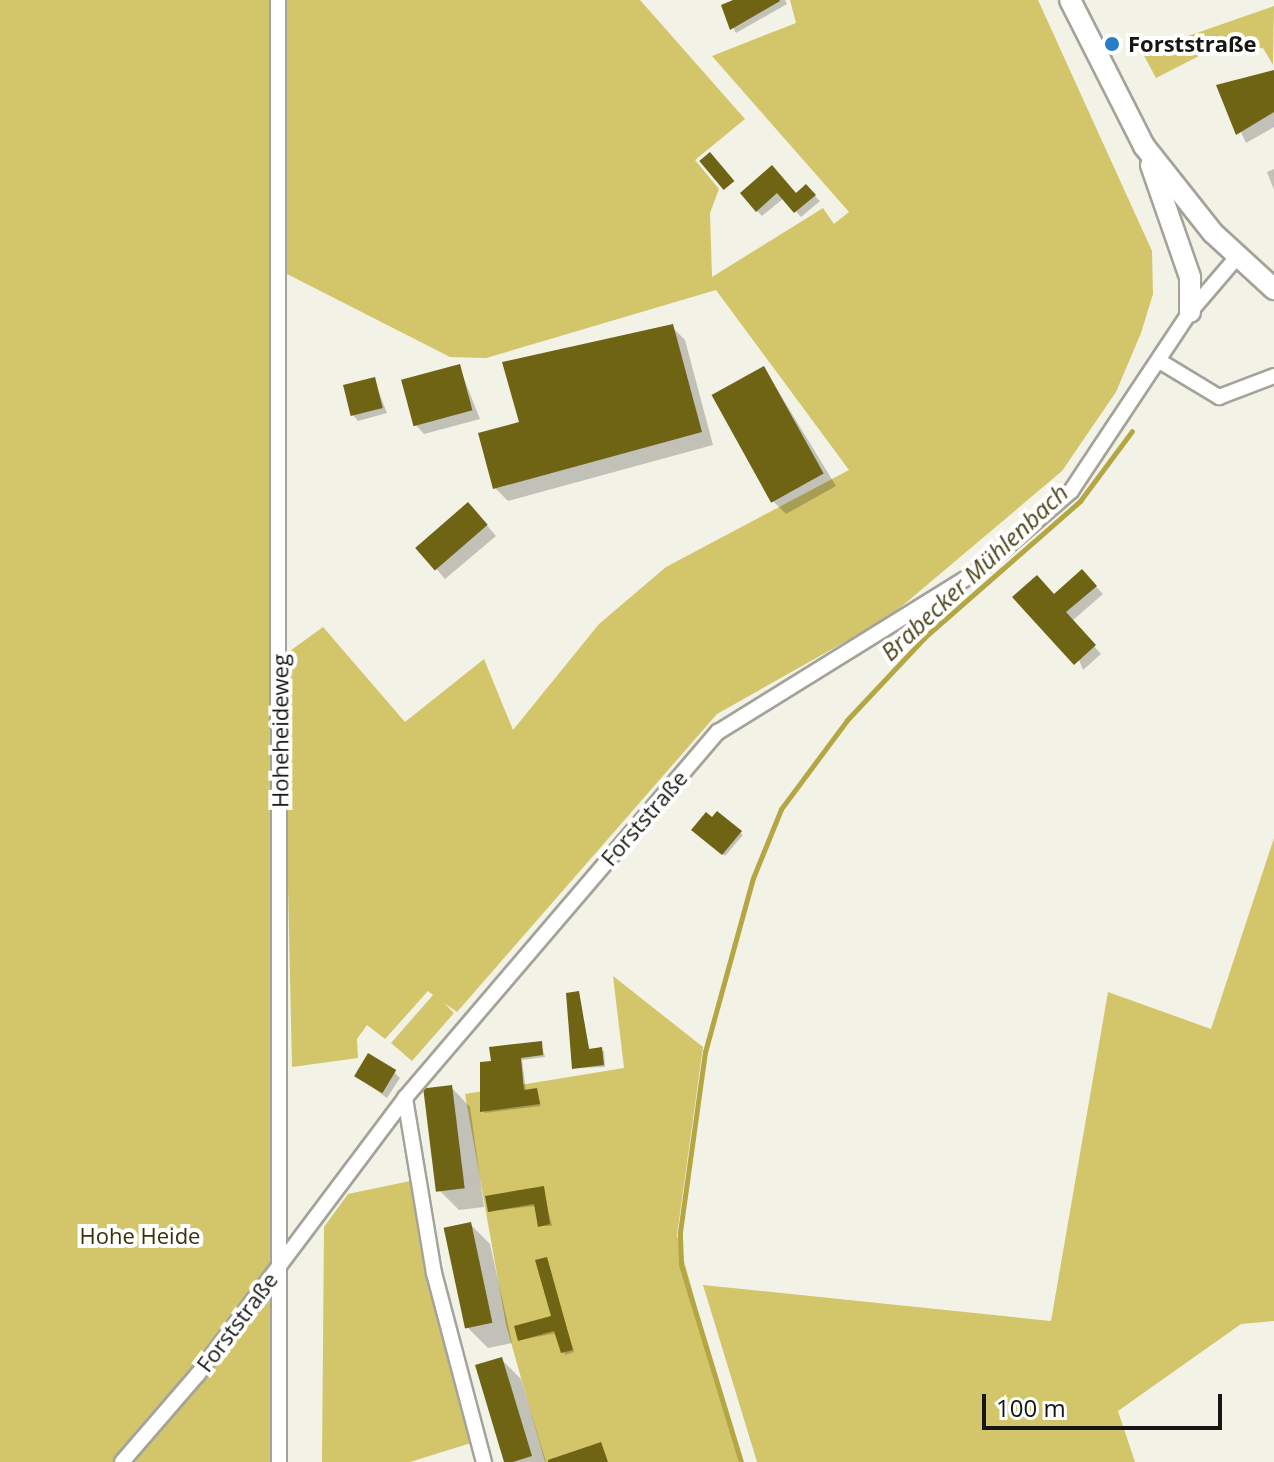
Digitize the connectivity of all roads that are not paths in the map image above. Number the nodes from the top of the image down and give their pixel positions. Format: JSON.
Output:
{"nodes":[{"id":1,"x":278,"y":0,"type":"edge"},
{"id":2,"x":1070,"y":0,"type":"edge"},
{"id":3,"x":1144,"y":146,"type":"junction"},
{"id":4,"x":1237,"y":257,"type":"junction"},
{"id":5,"x":1274,"y":289,"type":"edge"},
{"id":6,"x":1190,"y":312,"type":"junction"},
{"id":7,"x":1161,"y":362,"type":"junction"},
{"id":8,"x":1274,"y":376,"type":"edge"},
{"id":9,"x":405,"y":1098,"type":"junction"},
{"id":10,"x":282,"y":1263,"type":"junction"},
{"id":11,"x":122,"y":1462,"type":"edge"},
{"id":12,"x":279,"y":1462,"type":"edge"},
{"id":13,"x":484,"y":1462,"type":"edge"}],
"edges":[{"from":1,"to":10,"type":"street","name":"Hoheheideweg"},
{"from":2,"to":3,"type":"main road"},
{"from":3,"to":4,"type":"main road"},
{"from":3,"to":6,"type":"main road"},
{"from":4,"to":5,"type":"main road"},
{"from":4,"to":6,"type":"street","name":"Forststraße"},
{"from":6,"to":7,"type":"street","name":"Forststraße"},
{"from":7,"to":8,"type":"street"},
{"from":7,"to":9,"type":"street","name":"Forststraße"},
{"from":9,"to":10,"type":"street","name":"Forststraße"},
{"from":9,"to":13,"type":"street"},
{"from":10,"to":11,"type":"street","name":"Forststraße"},
{"from":10,"to":12,"type":"street","name":"Hoheheideweg"}]}
